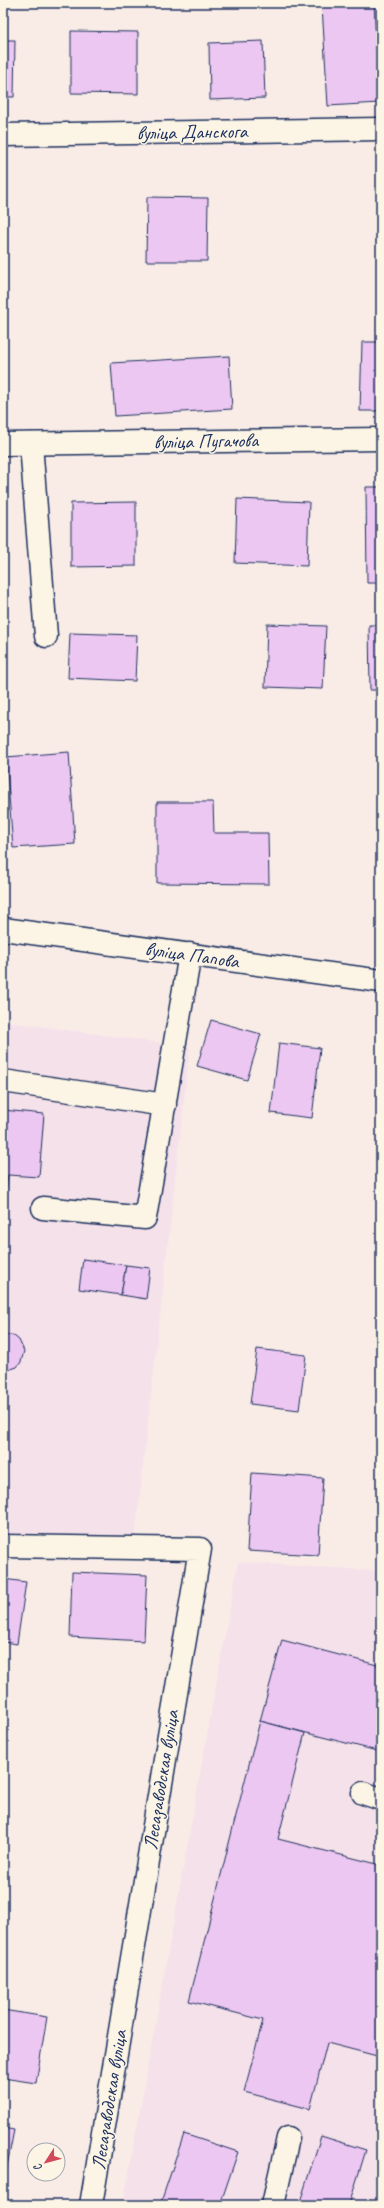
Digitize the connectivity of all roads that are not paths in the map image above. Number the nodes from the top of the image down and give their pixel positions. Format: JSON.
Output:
{"nodes":[{"id":1,"x":381,"y":129,"type":"edge"},
{"id":2,"x":3,"y":135,"type":"edge"},
{"id":3,"x":381,"y":439,"type":"edge"},
{"id":4,"x":3,"y":444,"type":"edge"},
{"id":5,"x":31,"y":444,"type":"junction"},
{"id":6,"x":46,"y":636,"type":"dead end"},
{"id":7,"x":3,"y":929,"type":"edge"},
{"id":8,"x":190,"y":954,"type":"junction"},
{"id":9,"x":381,"y":981,"type":"edge"},
{"id":10,"x":3,"y":1081,"type":"edge"},
{"id":11,"x":165,"y":1105,"type":"junction"},
{"id":12,"x":43,"y":1208,"type":"dead end"},
{"id":13,"x":3,"y":1546,"type":"edge"},
{"id":14,"x":288,"y":2138,"type":"dead end"},
{"id":15,"x":91,"y":2205,"type":"edge"},
{"id":16,"x":273,"y":2205,"type":"edge"}],
"edges":[{"from":1,"to":2,"type":"street","name":"вуліца Данскога"},
{"from":3,"to":5,"type":"street","name":"вуліца Пугачова"},
{"from":4,"to":5,"type":"street","name":"вуліца Пугачова"},
{"from":5,"to":6,"type":"street"},
{"from":7,"to":8,"type":"street","name":"вуліца Папова"},
{"from":8,"to":9,"type":"street","name":"вуліца Папова"},
{"from":8,"to":11,"type":"street"},
{"from":10,"to":11,"type":"street"},
{"from":11,"to":12,"type":"street"},
{"from":13,"to":15,"type":"street","name":"Лесазаводская вуліца"},
{"from":14,"to":16,"type":"street"}]}
